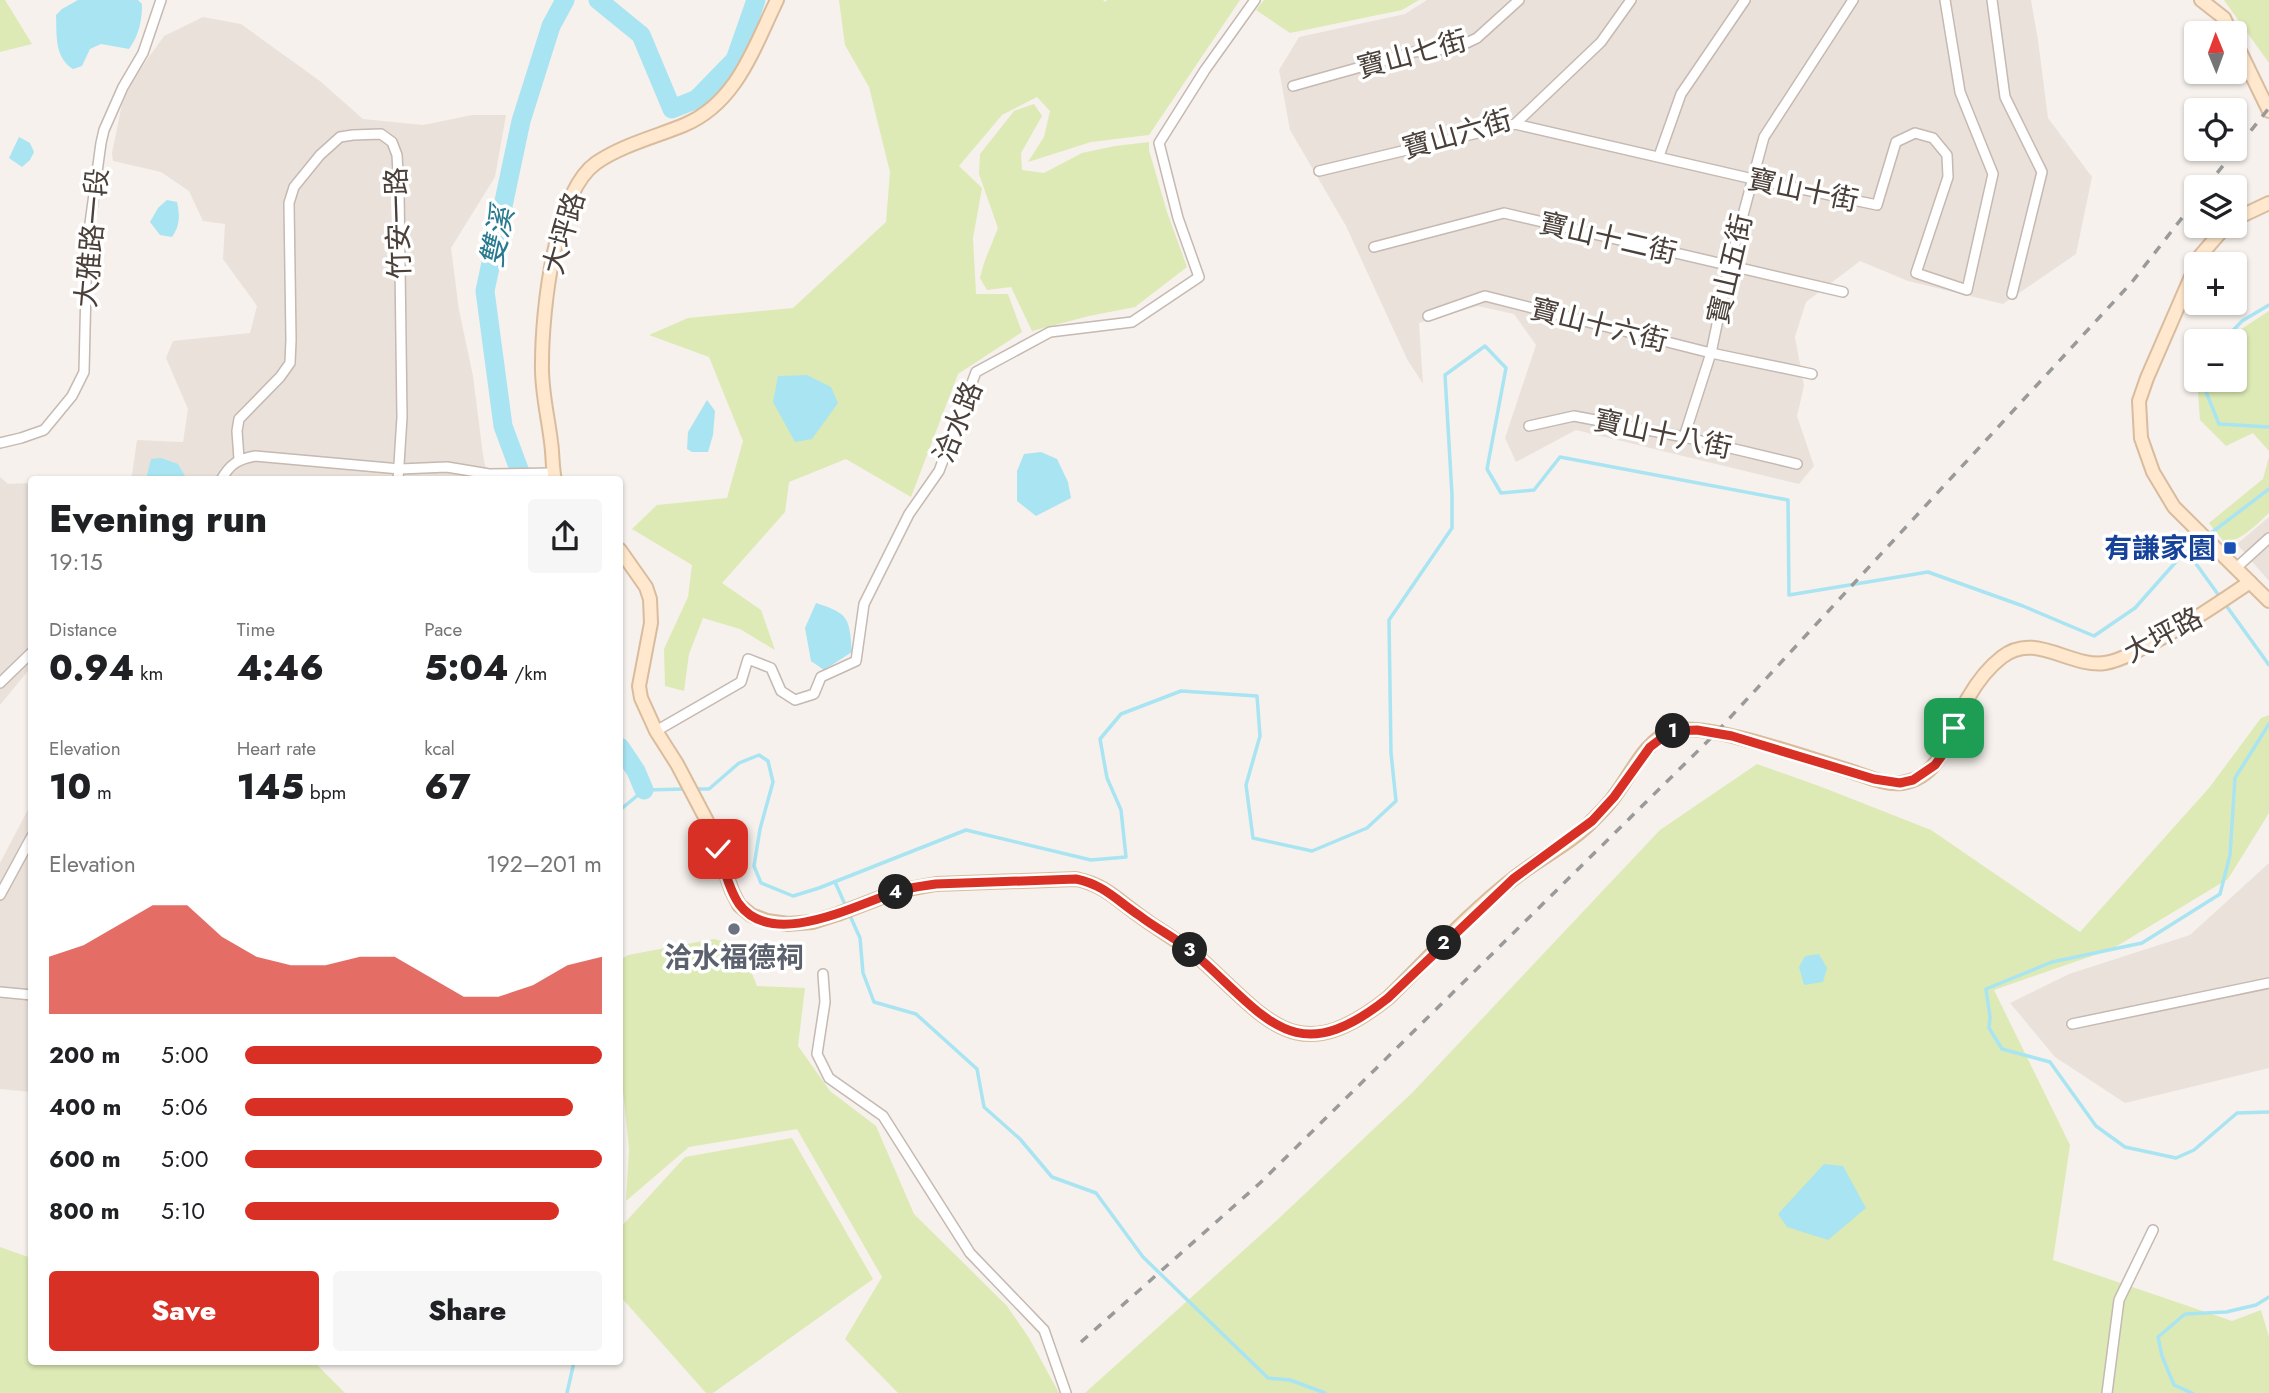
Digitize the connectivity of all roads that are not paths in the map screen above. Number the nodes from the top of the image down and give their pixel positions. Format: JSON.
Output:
{"nodes":[{"id":1,"x":777,"y":0,"type":"edge"},
{"id":2,"x":1255,"y":0,"type":"edge"},
{"id":3,"x":1519,"y":0,"type":"edge"},
{"id":4,"x":1631,"y":0,"type":"edge"},
{"id":5,"x":1745,"y":0,"type":"edge"},
{"id":6,"x":1853,"y":0,"type":"edge"},
{"id":7,"x":1945,"y":0,"type":"edge"},
{"id":8,"x":1992,"y":0,"type":"edge"},
{"id":9,"x":2201,"y":0,"type":"edge"},
{"id":10,"x":158,"y":2,"type":"edge"},
{"id":11,"x":2225,"y":21,"type":"edge"},
{"id":12,"x":2247,"y":66,"type":"edge"},
{"id":13,"x":1293,"y":86,"type":"dead end"},
{"id":14,"x":2269,"y":111,"type":"edge"},
{"id":15,"x":1515,"y":124,"type":"junction"},
{"id":16,"x":1659,"y":156,"type":"junction"},
{"id":17,"x":1320,"y":171,"type":"dead end"},
{"id":18,"x":1753,"y":179,"type":"junction"},
{"id":19,"x":2269,"y":203,"type":"edge"},
{"id":20,"x":2247,"y":213,"type":"edge"},
{"id":21,"x":2215,"y":238,"type":"edge"},
{"id":22,"x":1374,"y":247,"type":"dead end"},
{"id":23,"x":1728,"y":267,"type":"junction"},
{"id":24,"x":1843,"y":292,"type":"dead end"},
{"id":25,"x":2012,"y":294,"type":"dead end"},
{"id":26,"x":1428,"y":316,"type":"dead end"},
{"id":27,"x":1711,"y":353,"type":"junction"},
{"id":28,"x":1812,"y":374,"type":"dead end"},
{"id":29,"x":1529,"y":426,"type":"dead end"},
{"id":30,"x":1684,"y":437,"type":"junction"},
{"id":31,"x":0,"y":443,"type":"edge"},
{"id":32,"x":239,"y":459,"type":"junction"},
{"id":33,"x":1797,"y":464,"type":"dead end"},
{"id":34,"x":400,"y":469,"type":"junction"},
{"id":35,"x":223,"y":476,"type":"edge"},
{"id":36,"x":399,"y":476,"type":"edge"},
{"id":37,"x":554,"y":476,"type":"edge"},
{"id":38,"x":2269,"y":538,"type":"edge"},
{"id":39,"x":623,"y":554,"type":"edge"},
{"id":40,"x":2236,"y":568,"type":"junction"},
{"id":41,"x":2250,"y":582,"type":"junction"},
{"id":42,"x":2269,"y":601,"type":"edge"},
{"id":43,"x":28,"y":656,"type":"edge"},
{"id":44,"x":0,"y":683,"type":"edge"},
{"id":45,"x":656,"y":731,"type":"junction"},
{"id":46,"x":28,"y":843,"type":"edge"},
{"id":47,"x":0,"y":895,"type":"edge"},
{"id":48,"x":823,"y":974,"type":"dead end"},
{"id":49,"x":2269,"y":983,"type":"edge"},
{"id":50,"x":0,"y":992,"type":"edge"},
{"id":51,"x":28,"y":996,"type":"edge"},
{"id":52,"x":2072,"y":1024,"type":"dead end"},
{"id":53,"x":2153,"y":1230,"type":"dead end"},
{"id":54,"x":1066,"y":1393,"type":"edge"},
{"id":55,"x":2107,"y":1393,"type":"edge"}],
"edges":[{"from":1,"to":37,"type":"street","name":"大坪路"},
{"from":2,"to":45,"type":"street","name":"洽水路"},
{"from":3,"to":13,"type":"street","name":"寶山七街"},
{"from":4,"to":15,"type":"street","name":"寶山六街"},
{"from":5,"to":16,"type":"street"},
{"from":6,"to":18,"type":"street","name":"寶山五街"},
{"from":7,"to":18,"type":"street","name":"寶山十街"},
{"from":8,"to":25,"type":"street"},
{"from":9,"to":11,"type":"street"},
{"from":10,"to":31,"type":"street","name":"大雅路一段"},
{"from":12,"to":14,"type":"street"},
{"from":15,"to":16,"type":"street","name":"寶山十街"},
{"from":15,"to":17,"type":"street","name":"寶山六街"},
{"from":16,"to":18,"type":"street","name":"寶山十街"},
{"from":18,"to":23,"type":"street","name":"寶山五街"},
{"from":19,"to":20,"type":"street"},
{"from":21,"to":40,"type":"street"},
{"from":22,"to":23,"type":"street","name":"寶山十二街"},
{"from":23,"to":24,"type":"street","name":"寶山十二街"},
{"from":23,"to":27,"type":"street","name":"寶山五街"},
{"from":26,"to":27,"type":"street","name":"寶山十六街"},
{"from":27,"to":28,"type":"street","name":"寶山十六街"},
{"from":27,"to":30,"type":"street","name":"寶山五街"},
{"from":29,"to":30,"type":"street","name":"寶山十八街"},
{"from":30,"to":33,"type":"street","name":"寶山十八街"},
{"from":32,"to":34,"type":"street"},
{"from":32,"to":34,"type":"street","name":"竹安一路"},
{"from":32,"to":35,"type":"street"},
{"from":34,"to":36,"type":"street"},
{"from":34,"to":37,"type":"street"},
{"from":38,"to":40,"type":"street"},
{"from":39,"to":45,"type":"street"},
{"from":40,"to":41,"type":"street"},
{"from":41,"to":42,"type":"street"},
{"from":41,"to":45,"type":"street","name":"大坪路"},
{"from":43,"to":44,"type":"street"},
{"from":46,"to":47,"type":"street"},
{"from":48,"to":54,"type":"street"},
{"from":49,"to":52,"type":"street"},
{"from":50,"to":51,"type":"street"},
{"from":53,"to":55,"type":"street"}]}
